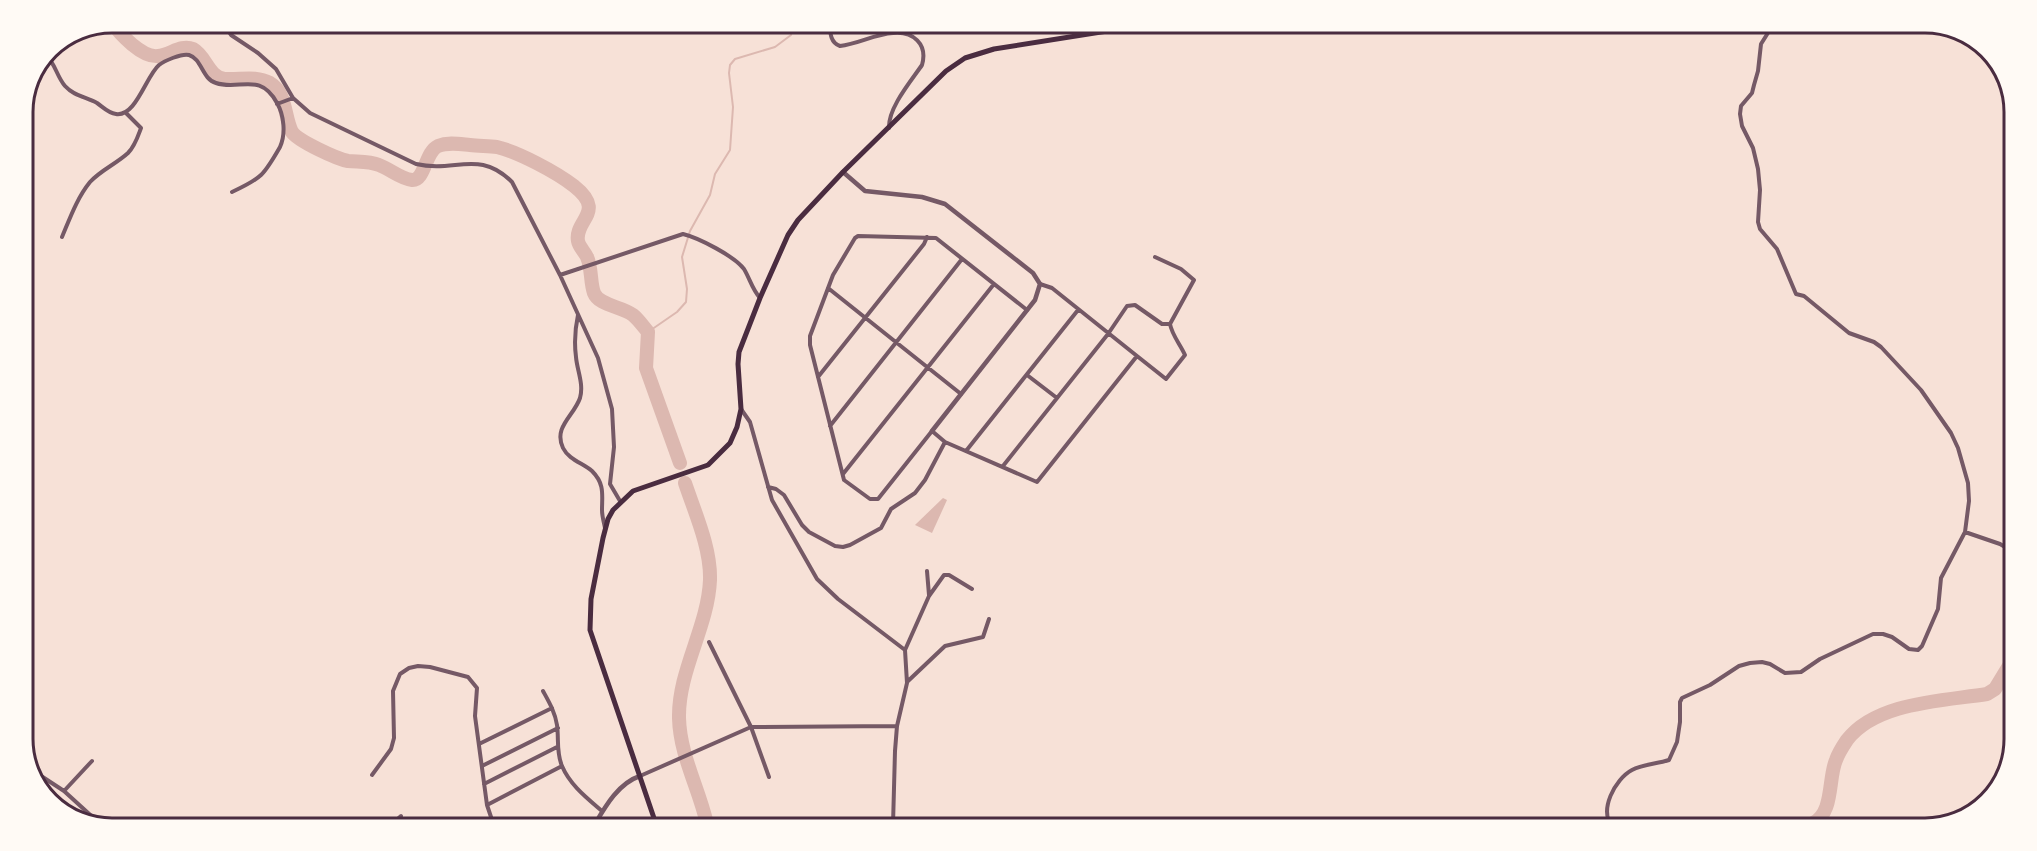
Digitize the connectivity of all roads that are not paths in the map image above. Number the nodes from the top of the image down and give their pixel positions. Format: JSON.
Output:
{"nodes":[{"id":1,"x":230,"y":33,"type":"edge"},
{"id":2,"x":831,"y":33,"type":"edge"},
{"id":3,"x":892,"y":33,"type":"joint"},
{"id":4,"x":1095,"y":33,"type":"edge"},
{"id":5,"x":1768,"y":33,"type":"edge"},
{"id":6,"x":51,"y":62,"type":"edge"},
{"id":7,"x":293,"y":98,"type":"junction"},
{"id":8,"x":277,"y":104,"type":"junction"},
{"id":9,"x":126,"y":113,"type":"junction"},
{"id":10,"x":889,"y":128,"type":"junction"},
{"id":11,"x":843,"y":172,"type":"junction"},
{"id":12,"x":232,"y":192,"type":"dead end"},
{"id":13,"x":62,"y":237,"type":"dead end"},
{"id":14,"x":927,"y":237,"type":"junction"},
{"id":15,"x":1155,"y":257,"type":"dead end"},
{"id":16,"x":963,"y":259,"type":"junction"},
{"id":17,"x":560,"y":275,"type":"junction"},
{"id":18,"x":994,"y":284,"type":"junction"},
{"id":19,"x":1040,"y":284,"type":"junction"},
{"id":20,"x":828,"y":288,"type":"junction"},
{"id":21,"x":760,"y":298,"type":"junction"},
{"id":22,"x":1027,"y":310,"type":"junction"},
{"id":23,"x":1078,"y":310,"type":"junction"},
{"id":24,"x":578,"y":314,"type":"junction"},
{"id":25,"x":866,"y":318,"type":"junction"},
{"id":26,"x":1170,"y":324,"type":"junction"},
{"id":27,"x":1108,"y":334,"type":"junction"},
{"id":28,"x":896,"y":342,"type":"junction"},
{"id":29,"x":1137,"y":356,"type":"junction"},
{"id":30,"x":928,"y":367,"type":"junction"},
{"id":31,"x":1027,"y":375,"type":"junction"},
{"id":32,"x":818,"y":377,"type":"junction"},
{"id":33,"x":961,"y":394,"type":"junction"},
{"id":34,"x":1057,"y":398,"type":"junction"},
{"id":35,"x":741,"y":409,"type":"junction"},
{"id":36,"x":830,"y":426,"type":"junction"},
{"id":37,"x":932,"y":430,"type":"junction"},
{"id":38,"x":945,"y":442,"type":"junction"},
{"id":39,"x":966,"y":451,"type":"junction"},
{"id":40,"x":1002,"y":467,"type":"junction"},
{"id":41,"x":843,"y":474,"type":"junction"},
{"id":42,"x":768,"y":487,"type":"junction"},
{"id":43,"x":620,"y":501,"type":"junction"},
{"id":44,"x":604,"y":528,"type":"junction"},
{"id":45,"x":1965,"y":532,"type":"junction"},
{"id":46,"x":2004,"y":546,"type":"edge"},
{"id":47,"x":927,"y":571,"type":"dead end"},
{"id":48,"x":972,"y":589,"type":"dead end"},
{"id":49,"x":929,"y":596,"type":"junction"},
{"id":50,"x":989,"y":619,"type":"dead end"},
{"id":51,"x":709,"y":642,"type":"dead end"},
{"id":52,"x":904,"y":650,"type":"junction"},
{"id":53,"x":907,"y":682,"type":"junction"},
{"id":54,"x":543,"y":691,"type":"dead end"},
{"id":55,"x":552,"y":708,"type":"junction"},
{"id":56,"x":897,"y":726,"type":"junction"},
{"id":57,"x":751,"y":727,"type":"junction"},
{"id":58,"x":558,"y":728,"type":"junction"},
{"id":59,"x":479,"y":744,"type":"junction"},
{"id":60,"x":557,"y":747,"type":"junction"},
{"id":61,"x":92,"y":761,"type":"dead end"},
{"id":62,"x":482,"y":765,"type":"junction"},
{"id":63,"x":562,"y":766,"type":"junction"},
{"id":64,"x":372,"y":776,"type":"dead end"},
{"id":65,"x":640,"y":776,"type":"junction"},
{"id":66,"x":43,"y":777,"type":"edge"},
{"id":67,"x":769,"y":777,"type":"dead end"},
{"id":68,"x":484,"y":784,"type":"junction"},
{"id":69,"x":64,"y":791,"type":"junction"},
{"id":70,"x":487,"y":805,"type":"junction"},
{"id":71,"x":602,"y":811,"type":"junction"},
{"id":72,"x":90,"y":814,"type":"edge"},
{"id":73,"x":401,"y":816,"type":"dead end"},
{"id":74,"x":399,"y":818,"type":"edge"},
{"id":75,"x":491,"y":818,"type":"edge"},
{"id":76,"x":598,"y":818,"type":"edge"},
{"id":77,"x":654,"y":818,"type":"edge"},
{"id":78,"x":893,"y":818,"type":"edge"},
{"id":79,"x":1608,"y":818,"type":"edge"}],
"edges":[{"from":1,"to":7,"type":"street"},
{"from":2,"to":3,"type":"street"},
{"from":3,"to":10,"type":"street"},
{"from":4,"to":10,"type":"main road"},
{"from":5,"to":45,"type":"street"},
{"from":6,"to":9,"type":"street"},
{"from":7,"to":8,"type":"street"},
{"from":7,"to":17,"type":"street"},
{"from":8,"to":9,"type":"street"},
{"from":8,"to":12,"type":"street"},
{"from":9,"to":13,"type":"street"},
{"from":10,"to":11,"type":"main road"},
{"from":11,"to":19,"type":"street"},
{"from":11,"to":21,"type":"main road"},
{"from":14,"to":16,"type":"street"},
{"from":14,"to":20,"type":"street"},
{"from":14,"to":25,"type":"street"},
{"from":15,"to":26,"type":"street"},
{"from":16,"to":18,"type":"street"},
{"from":16,"to":28,"type":"street"},
{"from":17,"to":21,"type":"street"},
{"from":17,"to":24,"type":"street"},
{"from":18,"to":22,"type":"street"},
{"from":18,"to":30,"type":"street"},
{"from":19,"to":22,"type":"street"},
{"from":19,"to":23,"type":"street"},
{"from":20,"to":25,"type":"street"},
{"from":20,"to":32,"type":"street"},
{"from":21,"to":35,"type":"main road"},
{"from":22,"to":33,"type":"street"},
{"from":23,"to":27,"type":"street"},
{"from":23,"to":31,"type":"street"},
{"from":24,"to":43,"type":"street"},
{"from":24,"to":44,"type":"street"},
{"from":25,"to":28,"type":"street"},
{"from":25,"to":32,"type":"street"},
{"from":26,"to":27,"type":"street"},
{"from":26,"to":29,"type":"street"},
{"from":27,"to":29,"type":"street"},
{"from":27,"to":34,"type":"street"},
{"from":28,"to":30,"type":"street"},
{"from":28,"to":36,"type":"street"},
{"from":29,"to":40,"type":"street"},
{"from":30,"to":33,"type":"street"},
{"from":30,"to":41,"type":"street"},
{"from":31,"to":34,"type":"street"},
{"from":31,"to":39,"type":"street"},
{"from":32,"to":36,"type":"street"},
{"from":33,"to":37,"type":"street"},
{"from":34,"to":40,"type":"street"},
{"from":35,"to":42,"type":"street"},
{"from":35,"to":43,"type":"main road"},
{"from":36,"to":41,"type":"street"},
{"from":37,"to":38,"type":"street"},
{"from":37,"to":41,"type":"street"},
{"from":38,"to":39,"type":"street"},
{"from":38,"to":42,"type":"street"},
{"from":39,"to":40,"type":"street"},
{"from":42,"to":52,"type":"street"},
{"from":43,"to":44,"type":"main road"},
{"from":44,"to":65,"type":"main road"},
{"from":45,"to":46,"type":"street"},
{"from":45,"to":79,"type":"street"},
{"from":47,"to":49,"type":"street"},
{"from":48,"to":49,"type":"street"},
{"from":49,"to":52,"type":"street"},
{"from":50,"to":53,"type":"street"},
{"from":51,"to":57,"type":"street"},
{"from":52,"to":53,"type":"street"},
{"from":53,"to":56,"type":"street"},
{"from":54,"to":55,"type":"street"},
{"from":55,"to":58,"type":"street"},
{"from":55,"to":59,"type":"street"},
{"from":56,"to":57,"type":"street"},
{"from":56,"to":78,"type":"street"},
{"from":57,"to":65,"type":"street"},
{"from":57,"to":67,"type":"street"},
{"from":58,"to":60,"type":"street"},
{"from":58,"to":62,"type":"street"},
{"from":59,"to":62,"type":"street"},
{"from":59,"to":64,"type":"street"},
{"from":60,"to":63,"type":"street"},
{"from":60,"to":68,"type":"street"},
{"from":61,"to":69,"type":"street"},
{"from":62,"to":68,"type":"street"},
{"from":63,"to":70,"type":"street"},
{"from":63,"to":71,"type":"street"},
{"from":65,"to":71,"type":"street"},
{"from":65,"to":77,"type":"main road"},
{"from":66,"to":69,"type":"street"},
{"from":68,"to":70,"type":"street"},
{"from":69,"to":72,"type":"street"},
{"from":70,"to":75,"type":"street"},
{"from":71,"to":76,"type":"street"},
{"from":73,"to":74,"type":"street"}]}
